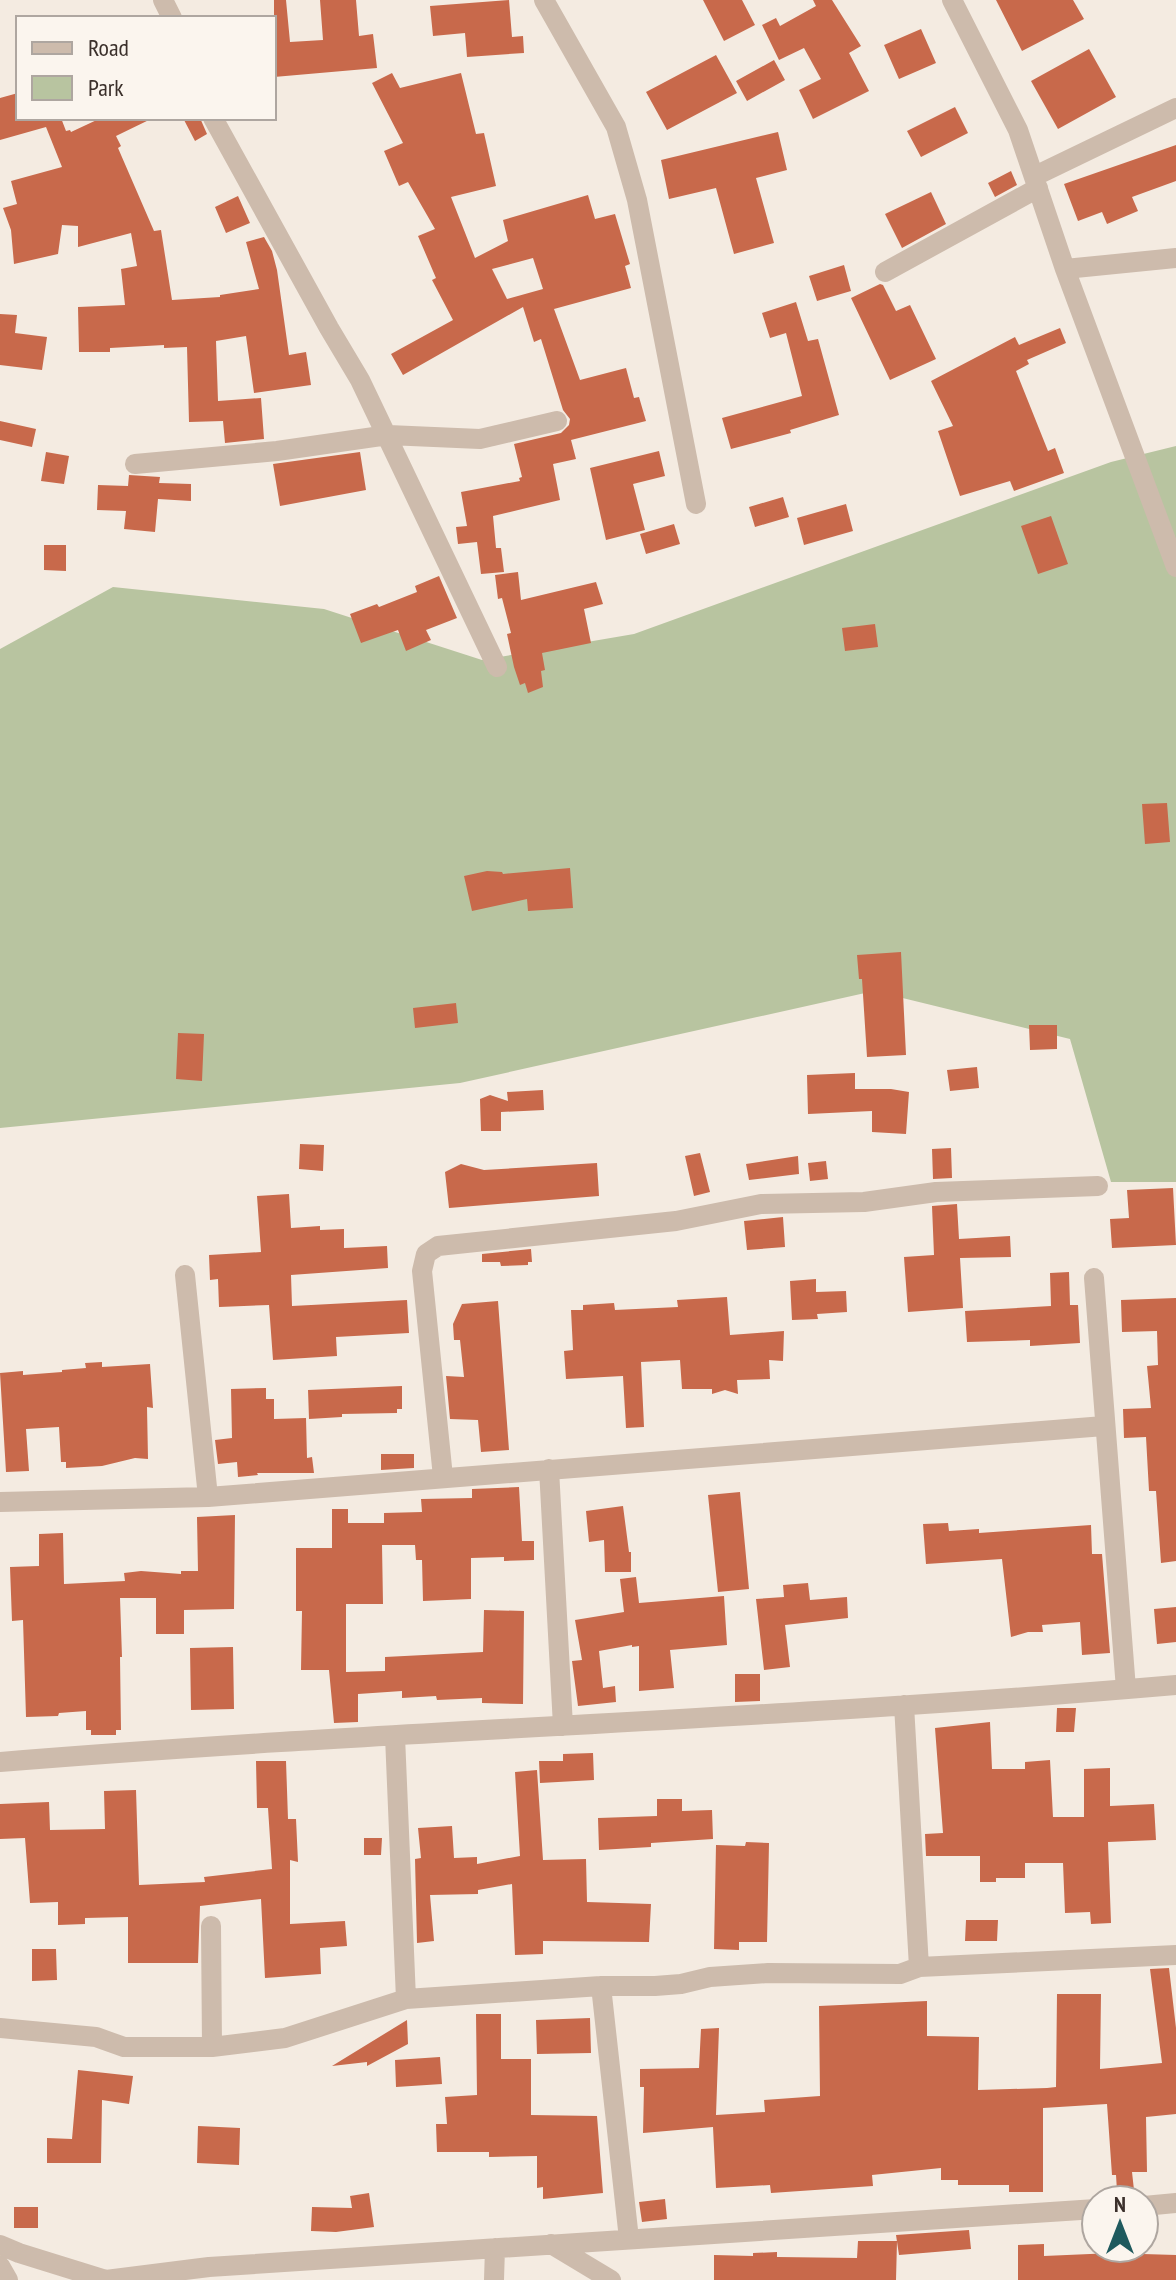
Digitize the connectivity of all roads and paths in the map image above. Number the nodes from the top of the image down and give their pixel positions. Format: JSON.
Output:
{"nodes":[{"id":1,"x":544,"y":0,"type":"edge"},
{"id":2,"x":952,"y":0,"type":"edge"},
{"id":3,"x":1176,"y":108,"type":"edge"},
{"id":4,"x":214,"y":120,"type":"edge"},
{"id":5,"x":1036,"y":182,"type":"junction"},
{"id":6,"x":1176,"y":258,"type":"edge"},
{"id":7,"x":1065,"y":269,"type":"junction"},
{"id":8,"x":885,"y":272,"type":"dead end"},
{"id":9,"x":557,"y":421,"type":"dead end"},
{"id":10,"x":388,"y":435,"type":"junction"},
{"id":11,"x":135,"y":464,"type":"dead end"},
{"id":12,"x":696,"y":504,"type":"dead end"},
{"id":13,"x":1176,"y":567,"type":"edge"},
{"id":14,"x":497,"y":667,"type":"dead end"},
{"id":15,"x":1098,"y":1186,"type":"dead end"},
{"id":16,"x":185,"y":1275,"type":"dead end"},
{"id":17,"x":1094,"y":1278,"type":"dead end"},
{"id":18,"x":1104,"y":1426,"type":"junction"},
{"id":19,"x":549,"y":1469,"type":"junction"},
{"id":20,"x":443,"y":1477,"type":"junction"},
{"id":21,"x":208,"y":1497,"type":"junction"},
{"id":22,"x":0,"y":1502,"type":"edge"},
{"id":23,"x":1176,"y":1685,"type":"edge"},
{"id":24,"x":1126,"y":1689,"type":"junction"},
{"id":25,"x":904,"y":1705,"type":"junction"},
{"id":26,"x":563,"y":1726,"type":"junction"},
{"id":27,"x":395,"y":1736,"type":"junction"},
{"id":28,"x":0,"y":1762,"type":"edge"},
{"id":29,"x":211,"y":1926,"type":"dead end"},
{"id":30,"x":1176,"y":1955,"type":"edge"},
{"id":31,"x":919,"y":1967,"type":"junction"},
{"id":32,"x":601,"y":1986,"type":"junction"},
{"id":33,"x":406,"y":1999,"type":"junction"},
{"id":34,"x":0,"y":2028,"type":"edge"},
{"id":35,"x":212,"y":2047,"type":"junction"},
{"id":36,"x":1080,"y":2210,"type":"edge"},
{"id":37,"x":629,"y":2239,"type":"junction"},
{"id":38,"x":551,"y":2244,"type":"junction"},
{"id":39,"x":0,"y":2245,"type":"edge"},
{"id":40,"x":495,"y":2248,"type":"junction"},
{"id":41,"x":0,"y":2266,"type":"edge"},
{"id":42,"x":8,"y":2280,"type":"edge"},
{"id":43,"x":106,"y":2280,"type":"edge"},
{"id":44,"x":494,"y":2280,"type":"edge"},
{"id":45,"x":611,"y":2280,"type":"edge"}],
"edges":[{"from":1,"to":12,"type":"street"},
{"from":2,"to":5,"type":"street"},
{"from":3,"to":5,"type":"street"},
{"from":4,"to":10,"type":"street"},
{"from":5,"to":7,"type":"street"},
{"from":5,"to":8,"type":"street"},
{"from":6,"to":7,"type":"street"},
{"from":7,"to":13,"type":"street"},
{"from":9,"to":10,"type":"street"},
{"from":10,"to":11,"type":"street"},
{"from":10,"to":14,"type":"street"},
{"from":15,"to":20,"type":"street"},
{"from":16,"to":21,"type":"street"},
{"from":17,"to":18,"type":"street"},
{"from":18,"to":19,"type":"street"},
{"from":18,"to":24,"type":"street"},
{"from":19,"to":20,"type":"street"},
{"from":19,"to":26,"type":"street"},
{"from":20,"to":21,"type":"street"},
{"from":21,"to":22,"type":"street"},
{"from":23,"to":24,"type":"street"},
{"from":24,"to":25,"type":"street"},
{"from":25,"to":26,"type":"street"},
{"from":25,"to":31,"type":"street"},
{"from":26,"to":27,"type":"street"},
{"from":27,"to":28,"type":"street"},
{"from":27,"to":33,"type":"street"},
{"from":29,"to":35,"type":"street"},
{"from":30,"to":31,"type":"street"},
{"from":31,"to":32,"type":"street"},
{"from":32,"to":33,"type":"street"},
{"from":32,"to":37,"type":"street"},
{"from":33,"to":35,"type":"street"},
{"from":34,"to":35,"type":"street"},
{"from":36,"to":37,"type":"street"},
{"from":37,"to":38,"type":"street"},
{"from":38,"to":40,"type":"street"},
{"from":38,"to":45,"type":"street"},
{"from":39,"to":43,"type":"street"},
{"from":40,"to":43,"type":"street"},
{"from":40,"to":44,"type":"street"},
{"from":41,"to":42,"type":"street"}]}
